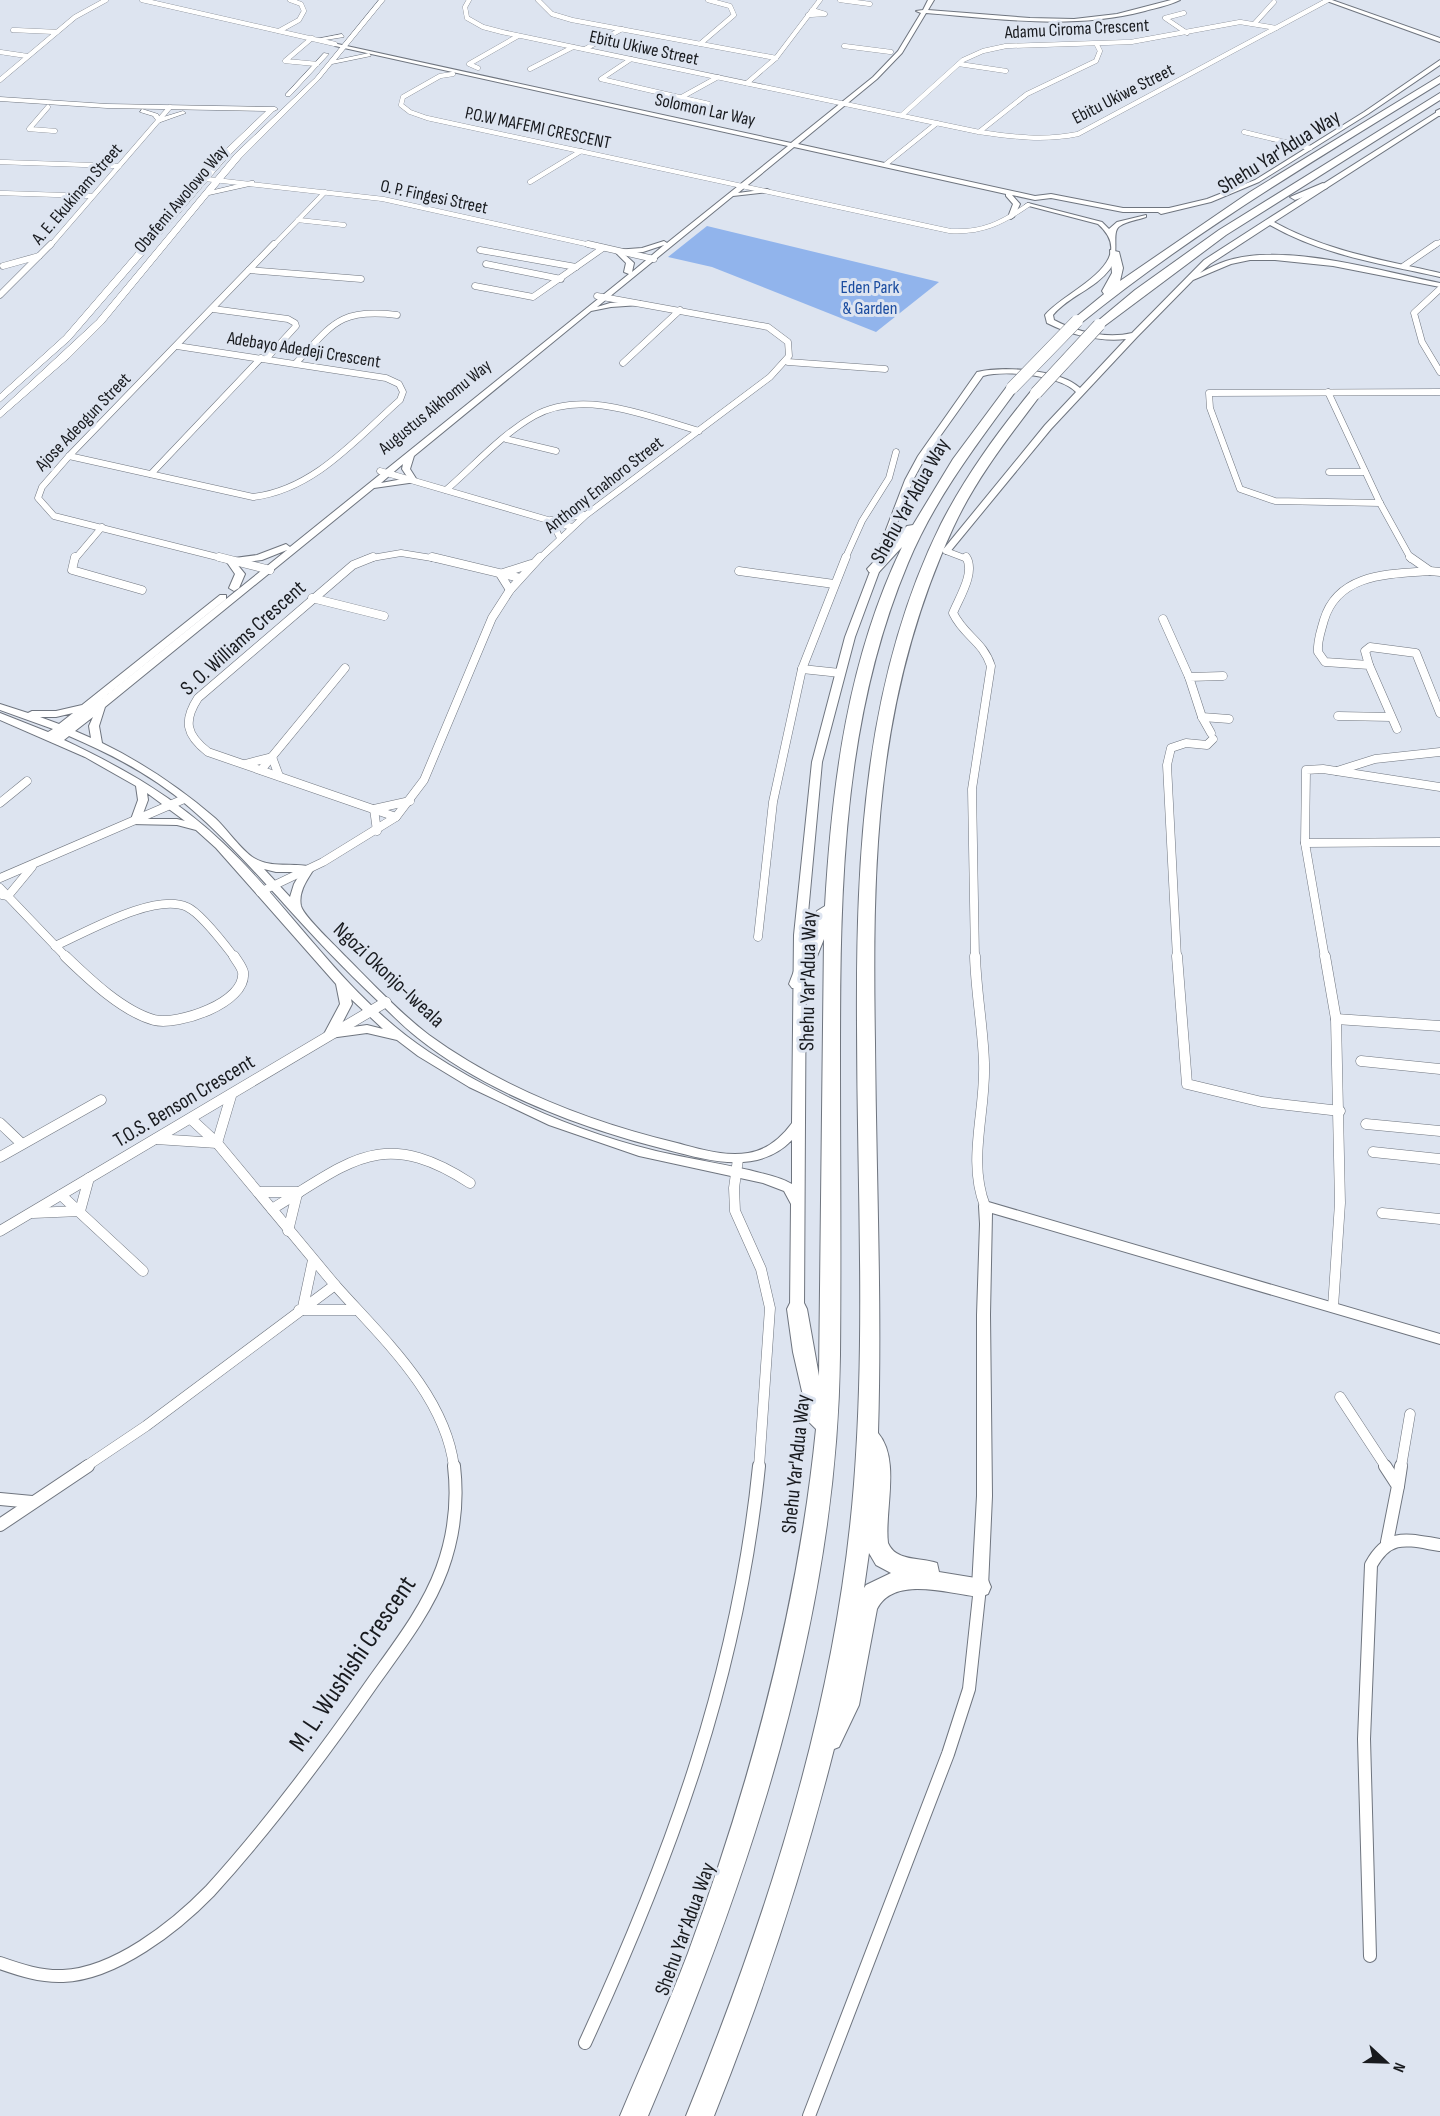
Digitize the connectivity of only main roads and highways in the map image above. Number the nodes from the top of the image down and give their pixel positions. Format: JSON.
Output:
{"nodes":[{"id":1,"x":374,"y":0,"type":"edge"},
{"id":2,"x":382,"y":0,"type":"edge"},
{"id":3,"x":342,"y":36,"type":"junction"},
{"id":4,"x":316,"y":38,"type":"road end"},
{"id":5,"x":338,"y":46,"type":"junction"},
{"id":6,"x":369,"y":55,"type":"road end"},
{"id":7,"x":330,"y":63,"type":"junction"},
{"id":8,"x":1440,"y":79,"type":"edge"},
{"id":9,"x":1429,"y":86,"type":"junction"},
{"id":10,"x":1440,"y":96,"type":"edge"},
{"id":11,"x":282,"y":98,"type":"junction"},
{"id":12,"x":0,"y":101,"type":"edge"},
{"id":13,"x":136,"y":109,"type":"junction"},
{"id":14,"x":169,"y":109,"type":"junction"},
{"id":15,"x":197,"y":110,"type":"junction"},
{"id":16,"x":237,"y":110,"type":"junction"},
{"id":17,"x":272,"y":110,"type":"junction"},
{"id":18,"x":285,"y":110,"type":"junction"},
{"id":19,"x":1366,"y":113,"type":"road end"},
{"id":20,"x":257,"y":123,"type":"junction"},
{"id":21,"x":1284,"y":163,"type":"road end"},
{"id":22,"x":230,"y":166,"type":"junction"},
{"id":23,"x":1323,"y":186,"type":"road end"},
{"id":24,"x":207,"y":194,"type":"junction"},
{"id":25,"x":1246,"y":201,"type":"junction"},
{"id":26,"x":1257,"y":212,"type":"junction"},
{"id":27,"x":1114,"y":252,"type":"road end"},
{"id":28,"x":1093,"y":307,"type":"junction"},
{"id":29,"x":0,"y":399,"type":"edge"},
{"id":30,"x":0,"y":415,"type":"edge"},
{"id":31,"x":926,"y":514,"type":"junction"},
{"id":32,"x":946,"y":551,"type":"road end"},
{"id":33,"x":874,"y":569,"type":"road end"},
{"id":34,"x":921,"y":585,"type":"junction"},
{"id":35,"x":834,"y":883,"type":"junction"},
{"id":36,"x":798,"y":984,"type":"road end"},
{"id":37,"x":797,"y":1309,"type":"road end"},
{"id":38,"x":867,"y":1424,"type":"junction"},
{"id":39,"x":825,"y":1447,"type":"junction"},
{"id":40,"x":817,"y":1765,"type":"junction"},
{"id":41,"x":634,"y":2116,"type":"edge"},
{"id":42,"x":700,"y":2116,"type":"edge"}],
"edges":[{"from":1,"to":3,"type":"main road","name":"Obafemi Awolowo Way"},
{"from":2,"to":5,"type":"main road","name":"Obafemi Awolowo Way"},
{"from":3,"to":4,"type":"main road"},
{"from":3,"to":5,"type":"main road","name":"Obafemi Awolowo Way"},
{"from":5,"to":7,"type":"main road","name":"Obafemi Awolowo Way"},
{"from":5,"to":11,"type":"main road","name":"Obafemi Awolowo Way"},
{"from":6,"to":7,"type":"main road"},
{"from":7,"to":18,"type":"main road","name":"Obafemi Awolowo Way"},
{"from":8,"to":9,"type":"highway","name":"Shehu Yar'Adua Way"},
{"from":9,"to":19,"type":"highway"},
{"from":9,"to":25,"type":"highway","name":"Shehu Yar'Adua Way"},
{"from":10,"to":26,"type":"highway","name":"Shehu Yar'Adua Way"},
{"from":11,"to":16,"type":"main road"},
{"from":11,"to":17,"type":"main road","name":"Obafemi Awolowo Way"},
{"from":12,"to":13,"type":"main road"},
{"from":12,"to":14,"type":"main road"},
{"from":13,"to":14,"type":"main road"},
{"from":13,"to":15,"type":"main road"},
{"from":14,"to":15,"type":"main road"},
{"from":14,"to":16,"type":"main road"},
{"from":15,"to":16,"type":"main road"},
{"from":16,"to":17,"type":"main road"},
{"from":16,"to":20,"type":"main road"},
{"from":17,"to":18,"type":"main road"},
{"from":17,"to":20,"type":"main road","name":"Obafemi Awolowo Way"},
{"from":18,"to":22,"type":"main road","name":"Obafemi Awolowo Way"},
{"from":20,"to":29,"type":"main road","name":"Obafemi Awolowo Way"},
{"from":21,"to":25,"type":"highway"},
{"from":22,"to":24,"type":"main road","name":"Obafemi Awolowo Way"},
{"from":22,"to":24,"type":"main road"},
{"from":23,"to":26,"type":"highway"},
{"from":24,"to":30,"type":"main road","name":"Obafemi Awolowo Way"},
{"from":25,"to":28,"type":"highway","name":"Shehu Yar'Adua Way"},
{"from":26,"to":34,"type":"highway","name":"Shehu Yar'Adua Way","bridge":true},
{"from":27,"to":28,"type":"highway"},
{"from":28,"to":31,"type":"highway","name":"Shehu Yar'Adua Way","bridge":true},
{"from":31,"to":33,"type":"highway"},
{"from":31,"to":35,"type":"highway","name":"Shehu Yar'Adua Way"},
{"from":32,"to":34,"type":"highway"},
{"from":34,"to":38,"type":"highway","name":"Shehu Yar'Adua Way"},
{"from":35,"to":36,"type":"highway"},
{"from":35,"to":39,"type":"highway","name":"Shehu Yar'Adua Way"},
{"from":37,"to":39,"type":"highway"},
{"from":38,"to":40,"type":"highway","name":"Shehu Yar'Adua Way"},
{"from":38,"to":40,"type":"highway"},
{"from":39,"to":41,"type":"highway","name":"Shehu Yar'Adua Way"},
{"from":40,"to":42,"type":"highway","name":"Shehu Yar'Adua Way"}]}
